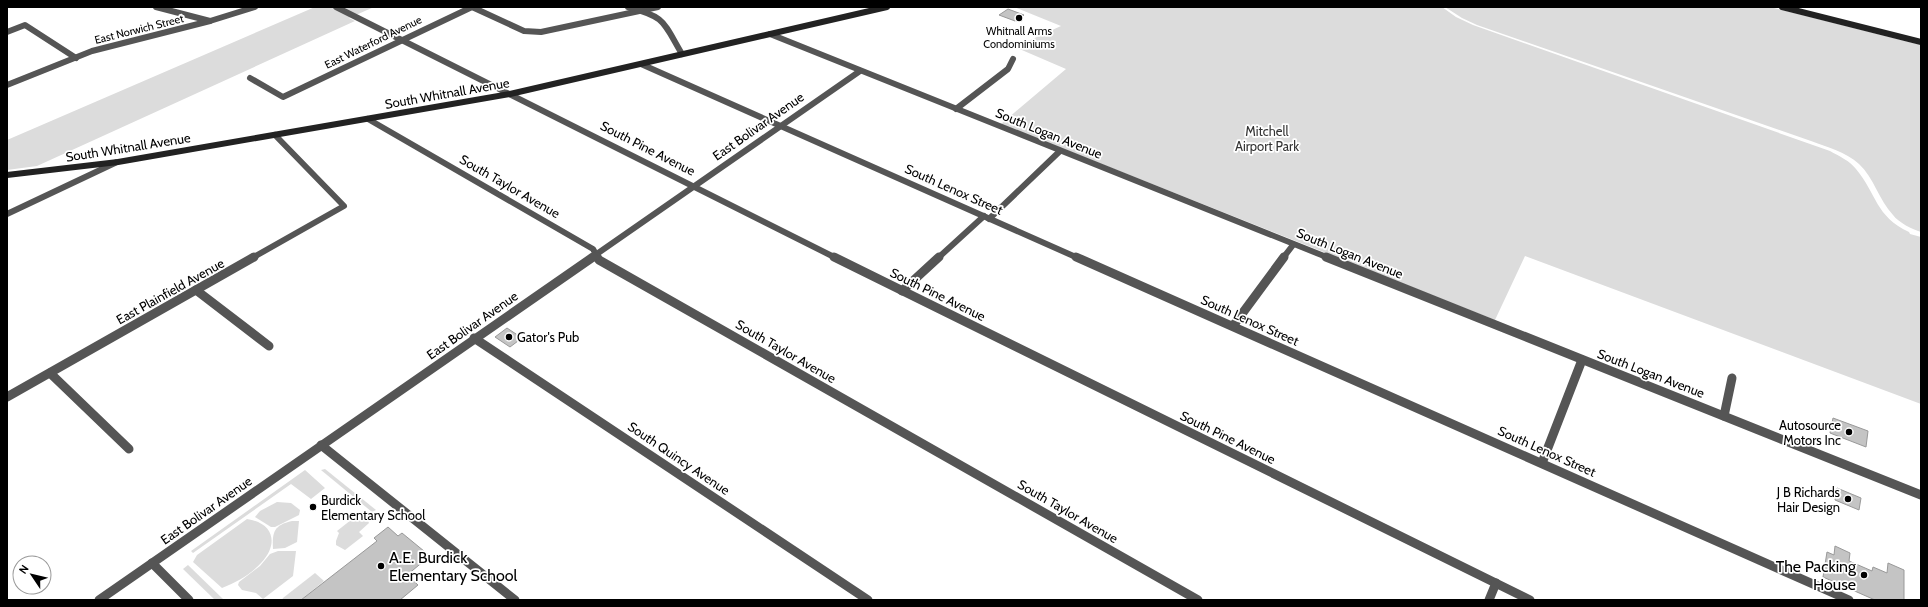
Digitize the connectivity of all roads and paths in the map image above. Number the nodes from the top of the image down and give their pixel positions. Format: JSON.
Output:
{"nodes":[{"id":1,"x":156,"y":7,"type":"edge"},
{"id":2,"x":255,"y":7,"type":"edge"},
{"id":3,"x":336,"y":7,"type":"edge"},
{"id":4,"x":472,"y":7,"type":"edge"},
{"id":5,"x":628,"y":7,"type":"edge"},
{"id":6,"x":658,"y":7,"type":"edge"},
{"id":7,"x":881,"y":7,"type":"edge"},
{"id":8,"x":1782,"y":7,"type":"edge"},
{"id":9,"x":640,"y":11,"type":"junction"},
{"id":10,"x":210,"y":21,"type":"junction"},
{"id":11,"x":7,"y":32,"type":"edge"},
{"id":12,"x":770,"y":34,"type":"junction"},
{"id":13,"x":402,"y":40,"type":"junction"},
{"id":14,"x":1921,"y":42,"type":"edge"},
{"id":15,"x":682,"y":54,"type":"junction"},
{"id":16,"x":76,"y":58,"type":"junction"},
{"id":17,"x":1013,"y":59,"type":"dead end"},
{"id":18,"x":641,"y":64,"type":"junction"},
{"id":19,"x":860,"y":71,"type":"junction"},
{"id":20,"x":250,"y":78,"type":"dead end"},
{"id":21,"x":7,"y":85,"type":"edge"},
{"id":22,"x":510,"y":94,"type":"junction"},
{"id":23,"x":956,"y":109,"type":"junction"},
{"id":24,"x":368,"y":119,"type":"junction"},
{"id":25,"x":781,"y":126,"type":"junction"},
{"id":26,"x":275,"y":135,"type":"junction"},
{"id":27,"x":1060,"y":151,"type":"junction"},
{"id":28,"x":118,"y":162,"type":"junction"},
{"id":29,"x":7,"y":175,"type":"edge"},
{"id":30,"x":694,"y":186,"type":"junction"},
{"id":31,"x":7,"y":214,"type":"edge"},
{"id":32,"x":986,"y":217,"type":"junction"},
{"id":33,"x":1293,"y":245,"type":"junction"},
{"id":34,"x":596,"y":254,"type":"junction"},
{"id":35,"x":196,"y":290,"type":"junction"},
{"id":36,"x":902,"y":291,"type":"junction"},
{"id":37,"x":1233,"y":326,"type":"junction"},
{"id":38,"x":474,"y":338,"type":"junction"},
{"id":39,"x":269,"y":346,"type":"dead end"},
{"id":40,"x":1582,"y":360,"type":"junction"},
{"id":41,"x":50,"y":373,"type":"junction"},
{"id":42,"x":1732,"y":378,"type":"dead end"},
{"id":43,"x":7,"y":397,"type":"edge"},
{"id":44,"x":1724,"y":416,"type":"junction"},
{"id":45,"x":321,"y":445,"type":"junction"},
{"id":46,"x":129,"y":449,"type":"dead end"},
{"id":47,"x":1542,"y":463,"type":"junction"},
{"id":48,"x":1921,"y":494,"type":"edge"},
{"id":49,"x":152,"y":563,"type":"junction"},
{"id":50,"x":1496,"y":583,"type":"junction"},
{"id":51,"x":99,"y":600,"type":"edge"},
{"id":52,"x":189,"y":600,"type":"edge"},
{"id":53,"x":515,"y":600,"type":"edge"},
{"id":54,"x":868,"y":600,"type":"edge"},
{"id":55,"x":1198,"y":600,"type":"edge"},
{"id":56,"x":1489,"y":600,"type":"edge"},
{"id":57,"x":1530,"y":600,"type":"edge"},
{"id":58,"x":1849,"y":600,"type":"edge"}],
"edges":[{"from":1,"to":10,"type":"street"},
{"from":2,"to":10,"type":"street","name":"East Norwich Street"},
{"from":3,"to":13,"type":"street","name":"South Pine Avenue"},
{"from":4,"to":9,"type":"street"},
{"from":4,"to":13,"type":"street","name":"East Waterford Avenue"},
{"from":5,"to":9,"type":"street"},
{"from":6,"to":9,"type":"street"},
{"from":7,"to":12,"type":"street","name":"South Whitnall Avenue"},
{"from":8,"to":14,"type":"street"},
{"from":9,"to":15,"type":"street"},
{"from":10,"to":16,"type":"street","name":"East Norwich Street"},
{"from":11,"to":16,"type":"street"},
{"from":12,"to":15,"type":"street","name":"South Whitnall Avenue"},
{"from":12,"to":19,"type":"street","name":"South Logan Avenue"},
{"from":13,"to":20,"type":"street","name":"East Waterford Avenue"},
{"from":13,"to":22,"type":"street","name":"South Pine Avenue"},
{"from":15,"to":18,"type":"street","name":"South Whitnall Avenue"},
{"from":16,"to":21,"type":"street","name":"East Norwich Street"},
{"from":17,"to":23,"type":"street"},
{"from":18,"to":22,"type":"street","name":"South Whitnall Avenue"},
{"from":18,"to":25,"type":"street","name":"South Lenox Street"},
{"from":19,"to":23,"type":"street","name":"South Logan Avenue"},
{"from":19,"to":25,"type":"street","name":"East Bolivar Avenue"},
{"from":22,"to":24,"type":"street","name":"South Whitnall Avenue"},
{"from":22,"to":30,"type":"street","name":"South Pine Avenue"},
{"from":23,"to":27,"type":"street","name":"South Logan Avenue"},
{"from":24,"to":26,"type":"street","name":"South Whitnall Avenue"},
{"from":24,"to":34,"type":"street","name":"South Taylor Avenue"},
{"from":25,"to":30,"type":"street","name":"East Bolivar Avenue"},
{"from":25,"to":32,"type":"street","name":"South Lenox Street"},
{"from":26,"to":28,"type":"street","name":"South Whitnall Avenue"},
{"from":26,"to":35,"type":"street","name":"East Plainfield Avenue"},
{"from":27,"to":32,"type":"street"},
{"from":27,"to":33,"type":"street","name":"South Logan Avenue"},
{"from":28,"to":29,"type":"street","name":"South Whitnall Avenue"},
{"from":28,"to":31,"type":"street"},
{"from":30,"to":34,"type":"street","name":"East Bolivar Avenue"},
{"from":30,"to":36,"type":"street","name":"South Pine Avenue"},
{"from":32,"to":36,"type":"street"},
{"from":32,"to":37,"type":"street","name":"South Lenox Street"},
{"from":33,"to":37,"type":"street"},
{"from":33,"to":40,"type":"street","name":"South Logan Avenue"},
{"from":34,"to":38,"type":"street","name":"East Bolivar Avenue"},
{"from":34,"to":55,"type":"street","name":"South Taylor Avenue"},
{"from":35,"to":39,"type":"street"},
{"from":35,"to":41,"type":"street","name":"East Plainfield Avenue"},
{"from":36,"to":50,"type":"street","name":"South Pine Avenue"},
{"from":37,"to":47,"type":"street","name":"South Lenox Street"},
{"from":38,"to":45,"type":"street","name":"East Bolivar Avenue"},
{"from":38,"to":54,"type":"street","name":"South Quincy Avenue"},
{"from":40,"to":44,"type":"street","name":"South Logan Avenue"},
{"from":40,"to":47,"type":"street"},
{"from":41,"to":43,"type":"street","name":"East Plainfield Avenue"},
{"from":41,"to":46,"type":"street"},
{"from":42,"to":44,"type":"street"},
{"from":44,"to":48,"type":"street","name":"South Logan Avenue"},
{"from":45,"to":49,"type":"street","name":"East Bolivar Avenue"},
{"from":45,"to":53,"type":"street"},
{"from":47,"to":58,"type":"street","name":"South Lenox Street"},
{"from":49,"to":51,"type":"street","name":"East Bolivar Avenue"},
{"from":49,"to":52,"type":"street"},
{"from":50,"to":56,"type":"street"},
{"from":50,"to":57,"type":"street","name":"South Pine Avenue"}]}
